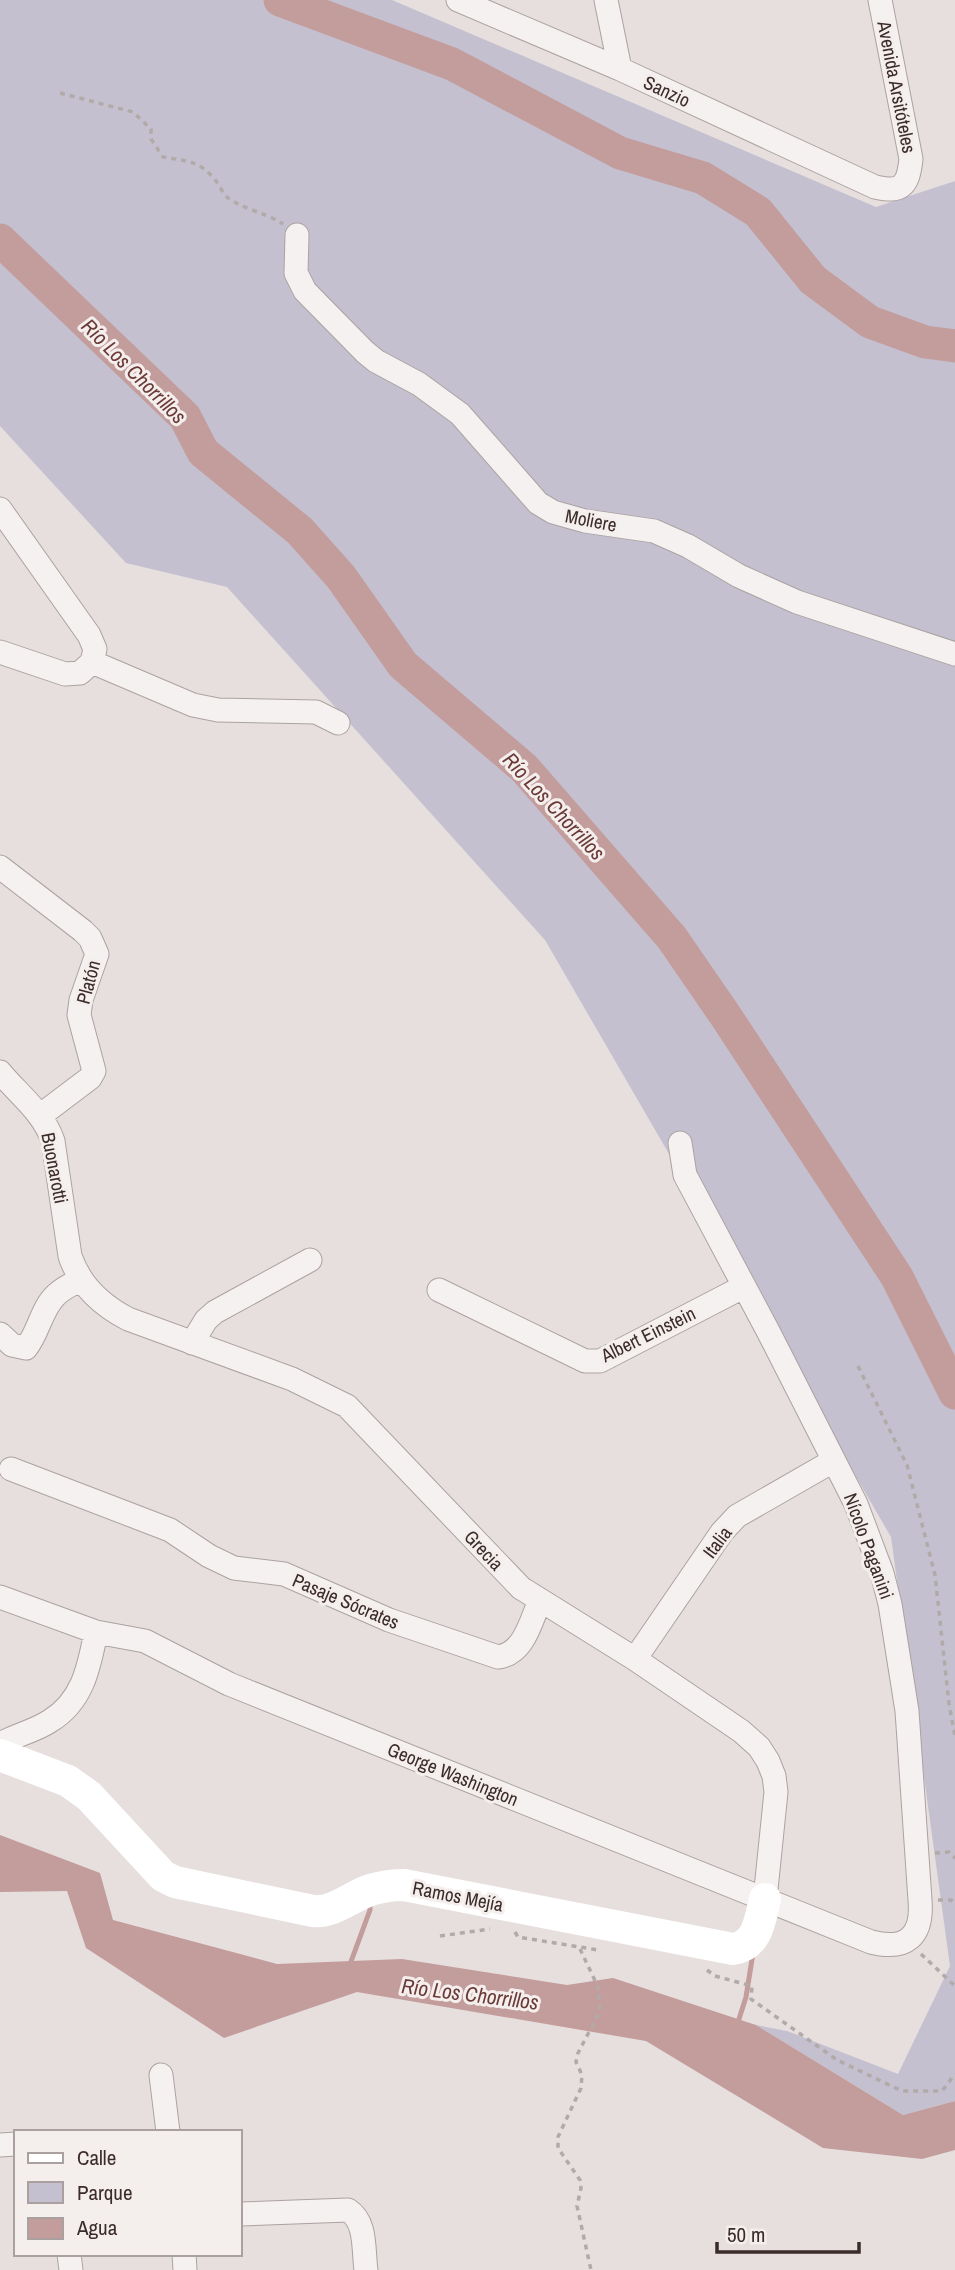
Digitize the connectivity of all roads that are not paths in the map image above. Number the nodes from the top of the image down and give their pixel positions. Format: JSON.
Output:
{"nodes":[{"id":1,"x":458,"y":0,"type":"edge"},
{"id":2,"x":606,"y":0,"type":"edge"},
{"id":3,"x":880,"y":0,"type":"edge"},
{"id":4,"x":620,"y":69,"type":"junction"},
{"id":5,"x":875,"y":187,"type":"joint"},
{"id":6,"x":297,"y":235,"type":"road end"},
{"id":7,"x":0,"y":509,"type":"edge"},
{"id":8,"x":0,"y":652,"type":"edge"},
{"id":9,"x":955,"y":654,"type":"edge"},
{"id":10,"x":92,"y":662,"type":"junction"},
{"id":11,"x":338,"y":723,"type":"dead end"},
{"id":12,"x":0,"y":867,"type":"edge"},
{"id":13,"x":0,"y":1072,"type":"edge"},
{"id":14,"x":41,"y":1115,"type":"junction"},
{"id":15,"x":680,"y":1143,"type":"dead end"},
{"id":16,"x":310,"y":1260,"type":"dead end"},
{"id":17,"x":80,"y":1280,"type":"junction"},
{"id":18,"x":743,"y":1287,"type":"junction"},
{"id":19,"x":439,"y":1290,"type":"dead end"},
{"id":20,"x":0,"y":1334,"type":"edge"},
{"id":21,"x":192,"y":1343,"type":"junction"},
{"id":22,"x":833,"y":1461,"type":"junction"},
{"id":23,"x":11,"y":1469,"type":"dead end"},
{"id":24,"x":0,"y":1597,"type":"edge"},
{"id":25,"x":540,"y":1600,"type":"junction"},
{"id":26,"x":96,"y":1632,"type":"junction"},
{"id":27,"x":635,"y":1659,"type":"junction"},
{"id":28,"x":0,"y":1744,"type":"edge"},
{"id":29,"x":0,"y":1755,"type":"edge"},
{"id":30,"x":765,"y":1899,"type":"junction"},
{"id":31,"x":906,"y":1940,"type":"joint"},
{"id":32,"x":161,"y":2076,"type":"dead end"},
{"id":33,"x":169,"y":2130,"type":"edge"},
{"id":34,"x":242,"y":2214,"type":"edge"},
{"id":35,"x":366,"y":2270,"type":"edge"}],
"edges":[{"from":1,"to":4,"type":"street","name":"Sanzio"},
{"from":2,"to":4,"type":"street"},
{"from":3,"to":5,"type":"street","name":"Avenida Arsitóteles"},
{"from":4,"to":5,"type":"street","name":"Sanzio"},
{"from":6,"to":9,"type":"street","name":"Moliere"},
{"from":7,"to":10,"type":"street"},
{"from":8,"to":10,"type":"street"},
{"from":10,"to":11,"type":"street"},
{"from":12,"to":14,"type":"street","name":"Platón"},
{"from":13,"to":14,"type":"street","name":"Buonarotti"},
{"from":14,"to":17,"type":"street","name":"Buonarotti"},
{"from":15,"to":18,"type":"street","name":"Nícolo Paganini"},
{"from":16,"to":21,"type":"street"},
{"from":17,"to":20,"type":"street"},
{"from":17,"to":21,"type":"street","name":"Grecia"},
{"from":18,"to":19,"type":"street","name":"Albert Einstein"},
{"from":18,"to":22,"type":"street","name":"Nícolo Paganini"},
{"from":21,"to":25,"type":"street","name":"Grecia"},
{"from":22,"to":27,"type":"street","name":"Italia"},
{"from":22,"to":31,"type":"street","name":"Nícolo Paganini"},
{"from":23,"to":25,"type":"street","name":"Pasaje Sócrates"},
{"from":24,"to":26,"type":"street","name":"George Washington"},
{"from":25,"to":27,"type":"street","name":"Grecia"},
{"from":26,"to":28,"type":"street"},
{"from":26,"to":30,"type":"street","name":"George Washington"},
{"from":27,"to":30,"type":"street","name":"Grecia"},
{"from":29,"to":30,"type":"street","name":"Ramos Mejía"},
{"from":30,"to":31,"type":"street","name":"George Washington"},
{"from":32,"to":33,"type":"street"},
{"from":34,"to":35,"type":"street"}]}
